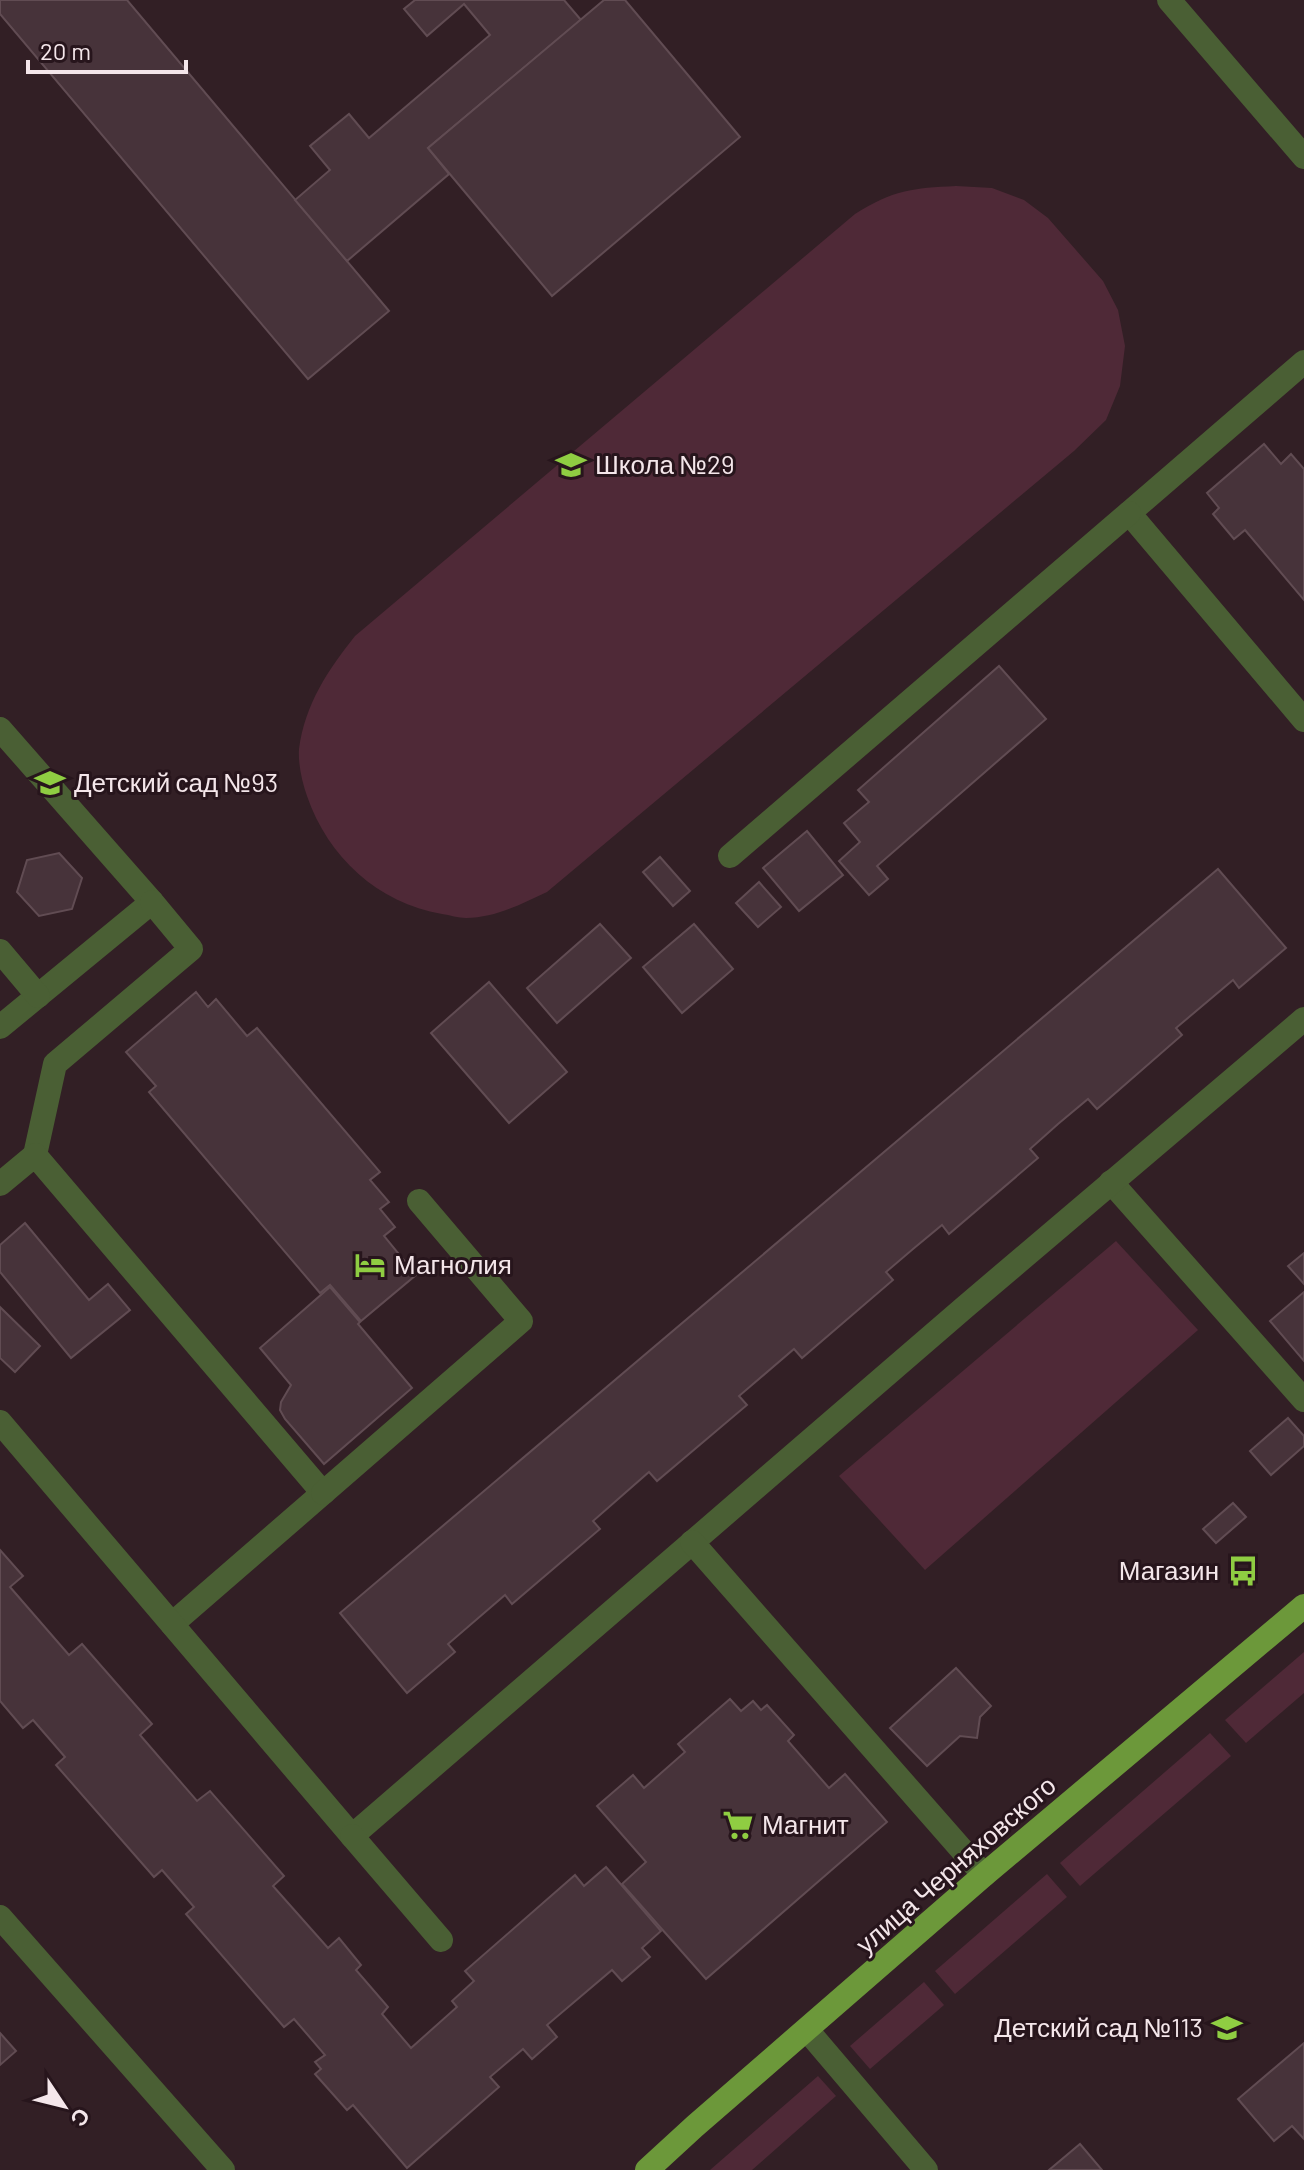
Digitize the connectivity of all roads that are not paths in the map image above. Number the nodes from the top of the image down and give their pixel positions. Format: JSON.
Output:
{"nodes":[{"id":1,"x":1169,"y":0,"type":"edge"},
{"id":2,"x":1304,"y":157,"type":"edge"},
{"id":3,"x":1304,"y":362,"type":"edge"},
{"id":4,"x":1129,"y":513,"type":"junction"},
{"id":5,"x":1304,"y":720,"type":"edge"},
{"id":6,"x":0,"y":729,"type":"edge"},
{"id":7,"x":730,"y":856,"type":"dead end"},
{"id":8,"x":152,"y":902,"type":"junction"},
{"id":9,"x":0,"y":951,"type":"edge"},
{"id":10,"x":38,"y":996,"type":"junction"},
{"id":11,"x":1304,"y":1019,"type":"edge"},
{"id":12,"x":0,"y":1027,"type":"edge"},
{"id":13,"x":35,"y":1155,"type":"junction"},
{"id":14,"x":1111,"y":1182,"type":"junction"},
{"id":15,"x":0,"y":1184,"type":"edge"},
{"id":16,"x":419,"y":1201,"type":"dead end"},
{"id":17,"x":1304,"y":1400,"type":"edge"},
{"id":18,"x":0,"y":1422,"type":"edge"},
{"id":19,"x":323,"y":1493,"type":"junction"},
{"id":20,"x":692,"y":1542,"type":"junction"},
{"id":21,"x":1304,"y":1606,"type":"edge"},
{"id":22,"x":172,"y":1624,"type":"junction"},
{"id":23,"x":352,"y":1836,"type":"junction"},
{"id":24,"x":984,"y":1875,"type":"junction"},
{"id":25,"x":0,"y":1917,"type":"edge"},
{"id":26,"x":441,"y":1940,"type":"dead end"},
{"id":27,"x":807,"y":2030,"type":"junction"},
{"id":28,"x":223,"y":2170,"type":"edge"},
{"id":29,"x":647,"y":2170,"type":"edge"},
{"id":30,"x":926,"y":2170,"type":"edge"}],
"edges":[{"from":1,"to":2,"type":"street"},
{"from":3,"to":4,"type":"street"},
{"from":4,"to":5,"type":"street"},
{"from":4,"to":7,"type":"street"},
{"from":6,"to":8,"type":"street"},
{"from":8,"to":10,"type":"street"},
{"from":8,"to":13,"type":"street"},
{"from":9,"to":10,"type":"street"},
{"from":10,"to":12,"type":"street"},
{"from":11,"to":14,"type":"street"},
{"from":13,"to":15,"type":"street"},
{"from":13,"to":19,"type":"street"},
{"from":14,"to":17,"type":"street"},
{"from":14,"to":20,"type":"street"},
{"from":16,"to":19,"type":"street"},
{"from":18,"to":22,"type":"street"},
{"from":19,"to":22,"type":"street"},
{"from":20,"to":23,"type":"street"},
{"from":20,"to":24,"type":"street"},
{"from":21,"to":24,"type":"main road","name":"улица Черняховского"},
{"from":22,"to":23,"type":"street"},
{"from":23,"to":26,"type":"street"},
{"from":24,"to":27,"type":"main road","name":"улица Черняховского"},
{"from":25,"to":28,"type":"street"},
{"from":27,"to":29,"type":"main road","name":"улица Черняховского"},
{"from":27,"to":30,"type":"street"}]}
